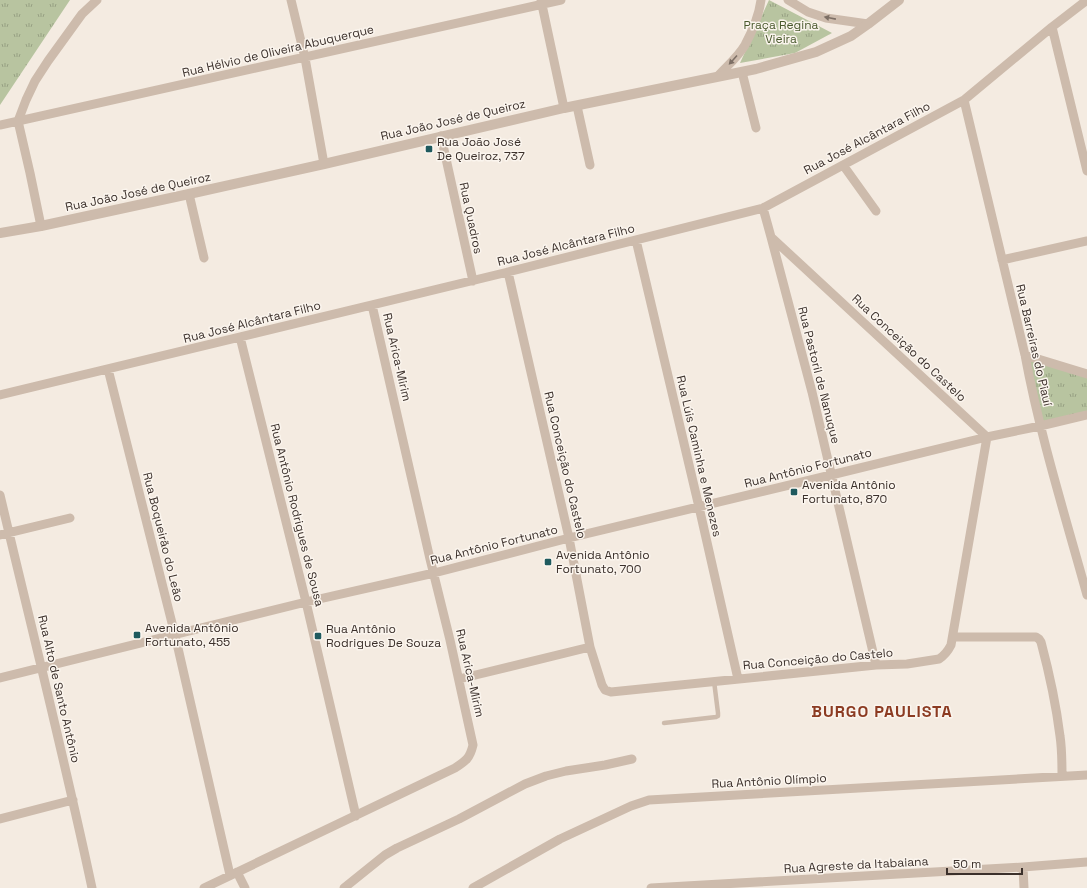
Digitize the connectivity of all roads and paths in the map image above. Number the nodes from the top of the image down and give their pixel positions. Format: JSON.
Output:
{"nodes":[{"id":1,"x":97,"y":0,"type":"edge"},
{"id":2,"x":291,"y":0,"type":"edge"},
{"id":3,"x":561,"y":0,"type":"edge"},
{"id":4,"x":761,"y":0,"type":"edge"},
{"id":5,"x":788,"y":0,"type":"edge"},
{"id":6,"x":899,"y":0,"type":"edge"},
{"id":7,"x":1087,"y":0,"type":"edge"},
{"id":8,"x":541,"y":2,"type":"edge"},
{"id":9,"x":868,"y":24,"type":"junction"},
{"id":10,"x":1052,"y":27,"type":"junction"},
{"id":11,"x":305,"y":58,"type":"junction"},
{"id":12,"x":742,"y":72,"type":"junction"},
{"id":13,"x":718,"y":76,"type":"junction"},
{"id":14,"x":964,"y":100,"type":"junction"},
{"id":15,"x":577,"y":106,"type":"junction"},
{"id":16,"x":564,"y":108,"type":"junction"},
{"id":17,"x":18,"y":121,"type":"junction"},
{"id":18,"x":0,"y":125,"type":"edge"},
{"id":19,"x":756,"y":128,"type":"dead end"},
{"id":20,"x":441,"y":136,"type":"junction"},
{"id":21,"x":324,"y":164,"type":"junction"},
{"id":22,"x":590,"y":165,"type":"dead end"},
{"id":23,"x":843,"y":165,"type":"junction"},
{"id":24,"x":1087,"y":171,"type":"edge"},
{"id":25,"x":189,"y":194,"type":"junction"},
{"id":26,"x":763,"y":208,"type":"junction"},
{"id":27,"x":876,"y":211,"type":"dead end"},
{"id":28,"x":41,"y":226,"type":"junction"},
{"id":29,"x":0,"y":233,"type":"edge"},
{"id":30,"x":771,"y":237,"type":"junction"},
{"id":31,"x":636,"y":240,"type":"junction"},
{"id":32,"x":1087,"y":241,"type":"edge"},
{"id":33,"x":204,"y":258,"type":"dead end"},
{"id":34,"x":1002,"y":260,"type":"junction"},
{"id":35,"x":508,"y":272,"type":"junction"},
{"id":36,"x":472,"y":281,"type":"junction"},
{"id":37,"x":372,"y":305,"type":"junction"},
{"id":38,"x":240,"y":338,"type":"junction"},
{"id":39,"x":1025,"y":355,"type":"junction"},
{"id":40,"x":108,"y":369,"type":"junction"},
{"id":41,"x":1087,"y":374,"type":"edge"},
{"id":42,"x":0,"y":395,"type":"edge"},
{"id":43,"x":1087,"y":415,"type":"edge"},
{"id":44,"x":1040,"y":426,"type":"junction"},
{"id":45,"x":987,"y":437,"type":"junction"},
{"id":46,"x":831,"y":475,"type":"junction"},
{"id":47,"x":0,"y":495,"type":"edge"},
{"id":48,"x":699,"y":507,"type":"junction"},
{"id":49,"x":70,"y":518,"type":"dead end"},
{"id":50,"x":4,"y":534,"type":"edge"},
{"id":51,"x":569,"y":538,"type":"junction"},
{"id":52,"x":434,"y":573,"type":"junction"},
{"id":53,"x":1087,"y":595,"type":"edge"},
{"id":54,"x":306,"y":602,"type":"junction"},
{"id":55,"x":175,"y":635,"type":"junction"},
{"id":56,"x":953,"y":637,"type":"junction"},
{"id":57,"x":590,"y":647,"type":"junction"},
{"id":58,"x":876,"y":665,"type":"junction"},
{"id":59,"x":42,"y":668,"type":"junction"},
{"id":60,"x":0,"y":678,"type":"edge"},
{"id":61,"x":459,"y":679,"type":"junction"},
{"id":62,"x":738,"y":679,"type":"junction"},
{"id":63,"x":714,"y":681,"type":"junction"},
{"id":64,"x":664,"y":723,"type":"dead end"},
{"id":65,"x":632,"y":759,"type":"dead end"},
{"id":66,"x":1087,"y":775,"type":"edge"},
{"id":67,"x":1062,"y":776,"type":"junction"},
{"id":68,"x":73,"y":800,"type":"junction"},
{"id":69,"x":356,"y":816,"type":"junction"},
{"id":70,"x":0,"y":819,"type":"edge"},
{"id":71,"x":1087,"y":862,"type":"edge"},
{"id":72,"x":1023,"y":867,"type":"junction"},
{"id":73,"x":234,"y":874,"type":"junction"},
{"id":74,"x":92,"y":888,"type":"edge"},
{"id":75,"x":204,"y":888,"type":"edge"},
{"id":76,"x":245,"y":888,"type":"edge"},
{"id":77,"x":344,"y":888,"type":"edge"},
{"id":78,"x":473,"y":888,"type":"edge"},
{"id":79,"x":651,"y":888,"type":"edge"},
{"id":80,"x":1024,"y":888,"type":"edge"}],
"edges":[{"from":1,"to":17,"type":"street"},
{"from":2,"to":11,"type":"street"},
{"from":3,"to":8,"type":"street","name":"Rua Hélvio de Oliveira Abuquerque"},
{"from":4,"to":13,"type":"street","one_way":true},
{"from":9,"to":5,"type":"street","one_way":true},
{"from":6,"to":9,"type":"street","name":"Rua João José de Queiroz"},
{"from":7,"to":10,"type":"street","name":"Rua José Alcântara Filho"},
{"from":8,"to":11,"type":"street","name":"Rua Hélvio de Oliveira Abuquerque"},
{"from":8,"to":16,"type":"street"},
{"from":9,"to":12,"type":"street","name":"Rua João José de Queiroz"},
{"from":10,"to":14,"type":"street","name":"Rua José Alcântara Filho"},
{"from":10,"to":24,"type":"street"},
{"from":11,"to":17,"type":"street","name":"Rua Hélvio de Oliveira Abuquerque"},
{"from":11,"to":21,"type":"street"},
{"from":12,"to":13,"type":"street","name":"Rua João José de Queiroz"},
{"from":12,"to":19,"type":"street"},
{"from":13,"to":15,"type":"street","name":"Rua João José de Queiroz"},
{"from":14,"to":23,"type":"street","name":"Rua José Alcântara Filho"},
{"from":14,"to":34,"type":"street","name":"Rua Barreiras do Piauí"},
{"from":15,"to":16,"type":"street","name":"Rua João José de Queiroz"},
{"from":15,"to":22,"type":"street"},
{"from":16,"to":20,"type":"street","name":"Rua João José de Queiroz"},
{"from":17,"to":18,"type":"street","name":"Rua Hélvio de Oliveira Abuquerque"},
{"from":17,"to":28,"type":"street"},
{"from":20,"to":21,"type":"street","name":"Rua João José de Queiroz"},
{"from":20,"to":36,"type":"street","name":"Rua Quadros"},
{"from":21,"to":25,"type":"street","name":"Rua João José de Queiroz"},
{"from":23,"to":26,"type":"street","name":"Rua José Alcântara Filho"},
{"from":23,"to":27,"type":"street"},
{"from":25,"to":28,"type":"street","name":"Rua João José de Queiroz"},
{"from":25,"to":33,"type":"street"},
{"from":26,"to":30,"type":"street","name":"Rua Pastoril de Nanuque"},
{"from":26,"to":31,"type":"street","name":"Rua José Alcântara Filho"},
{"from":28,"to":29,"type":"street","name":"Rua João José de Queiroz"},
{"from":30,"to":45,"type":"street","name":"Rua Conceição do Castelo"},
{"from":30,"to":46,"type":"street","name":"Rua Pastoril de Nanuque"},
{"from":31,"to":35,"type":"street","name":"Rua José Alcântara Filho"},
{"from":31,"to":48,"type":"street","name":"Rua Lúis Caminha e Menezes"},
{"from":32,"to":34,"type":"street"},
{"from":34,"to":39,"type":"street","name":"Rua Barreiras do Piauí"},
{"from":35,"to":36,"type":"street","name":"Rua José Alcântara Filho"},
{"from":35,"to":51,"type":"street","name":"Rua Conceição do Castelo"},
{"from":36,"to":37,"type":"street","name":"Rua José Alcântara Filho"},
{"from":37,"to":38,"type":"street","name":"Rua José Alcântara Filho"},
{"from":37,"to":52,"type":"street","name":"Rua Arica-Mirim"},
{"from":38,"to":40,"type":"street","name":"Rua José Alcântara Filho"},
{"from":38,"to":54,"type":"street","name":"Rua Antônio Rodrigues de Sousa"},
{"from":39,"to":41,"type":"street"},
{"from":39,"to":44,"type":"street","name":"Rua Barreiras do Piauí"},
{"from":40,"to":42,"type":"street","name":"Rua José Alcântara Filho"},
{"from":40,"to":55,"type":"street","name":"Rua Boqueirão do Leão"},
{"from":43,"to":44,"type":"street","name":"Rua Antônio Fortunato"},
{"from":44,"to":45,"type":"street","name":"Rua Antônio Fortunato"},
{"from":44,"to":53,"type":"street","name":"Rua Barreiras do Piauí"},
{"from":45,"to":46,"type":"street","name":"Rua Antônio Fortunato"},
{"from":45,"to":56,"type":"street","name":"Rua Conceição do Castelo"},
{"from":46,"to":48,"type":"street","name":"Rua Antônio Fortunato"},
{"from":46,"to":58,"type":"street","name":"Rua Pastoril de Nanuque"},
{"from":47,"to":50,"type":"street","name":"Rua Alto de Santo Antônio"},
{"from":48,"to":51,"type":"street","name":"Rua Antônio Fortunato"},
{"from":48,"to":62,"type":"street","name":"Rua Lúis Caminha e Menezes"},
{"from":49,"to":50,"type":"street"},
{"from":50,"to":59,"type":"street","name":"Rua Alto de Santo Antônio"},
{"from":51,"to":52,"type":"street","name":"Rua Antônio Fortunato"},
{"from":51,"to":57,"type":"street","name":"Rua Conceição do Castelo"},
{"from":52,"to":54,"type":"street","name":"Rua Antônio Fortunato"},
{"from":52,"to":61,"type":"street","name":"Rua Arica-Mirim"},
{"from":54,"to":55,"type":"street","name":"Rua Antônio Fortunato"},
{"from":54,"to":69,"type":"street","name":"Rua Antônio Rodrigues de Sousa"},
{"from":55,"to":59,"type":"street","name":"Rua Antônio Fortunato"},
{"from":55,"to":73,"type":"street","name":"Rua Boqueirão do Leão"},
{"from":56,"to":58,"type":"street","name":"Rua Conceição do Castelo"},
{"from":56,"to":67,"type":"street"},
{"from":57,"to":61,"type":"street"},
{"from":57,"to":63,"type":"street","name":"Rua Conceição do Castelo"},
{"from":58,"to":62,"type":"street","name":"Rua Conceição do Castelo"},
{"from":59,"to":60,"type":"street","name":"Rua Antônio Fortunato"},
{"from":59,"to":68,"type":"street","name":"Rua Alto de Santo Antônio"},
{"from":61,"to":69,"type":"street","name":"Rua Arica-Mirim"},
{"from":62,"to":63,"type":"street","name":"Rua Conceição do Castelo"},
{"from":63,"to":64,"type":"lane"},
{"from":65,"to":77,"type":"street"},
{"from":66,"to":67,"type":"street","name":"Rua Antônio Olímpio"},
{"from":67,"to":78,"type":"street","name":"Rua Antônio Olímpio"},
{"from":68,"to":70,"type":"street"},
{"from":68,"to":74,"type":"street","name":"Rua Alto de Santo Antônio"},
{"from":69,"to":73,"type":"street","name":"Rua Arica-Mirim"},
{"from":71,"to":72,"type":"street","name":"Rua Agreste da Itabaiana"},
{"from":72,"to":79,"type":"street","name":"Rua Agreste da Itabaiana"},
{"from":72,"to":80,"type":"street"},
{"from":73,"to":75,"type":"street","name":"Rua Arica-Mirim"},
{"from":73,"to":76,"type":"street","name":"Rua Boqueirão do Leão"}]}
